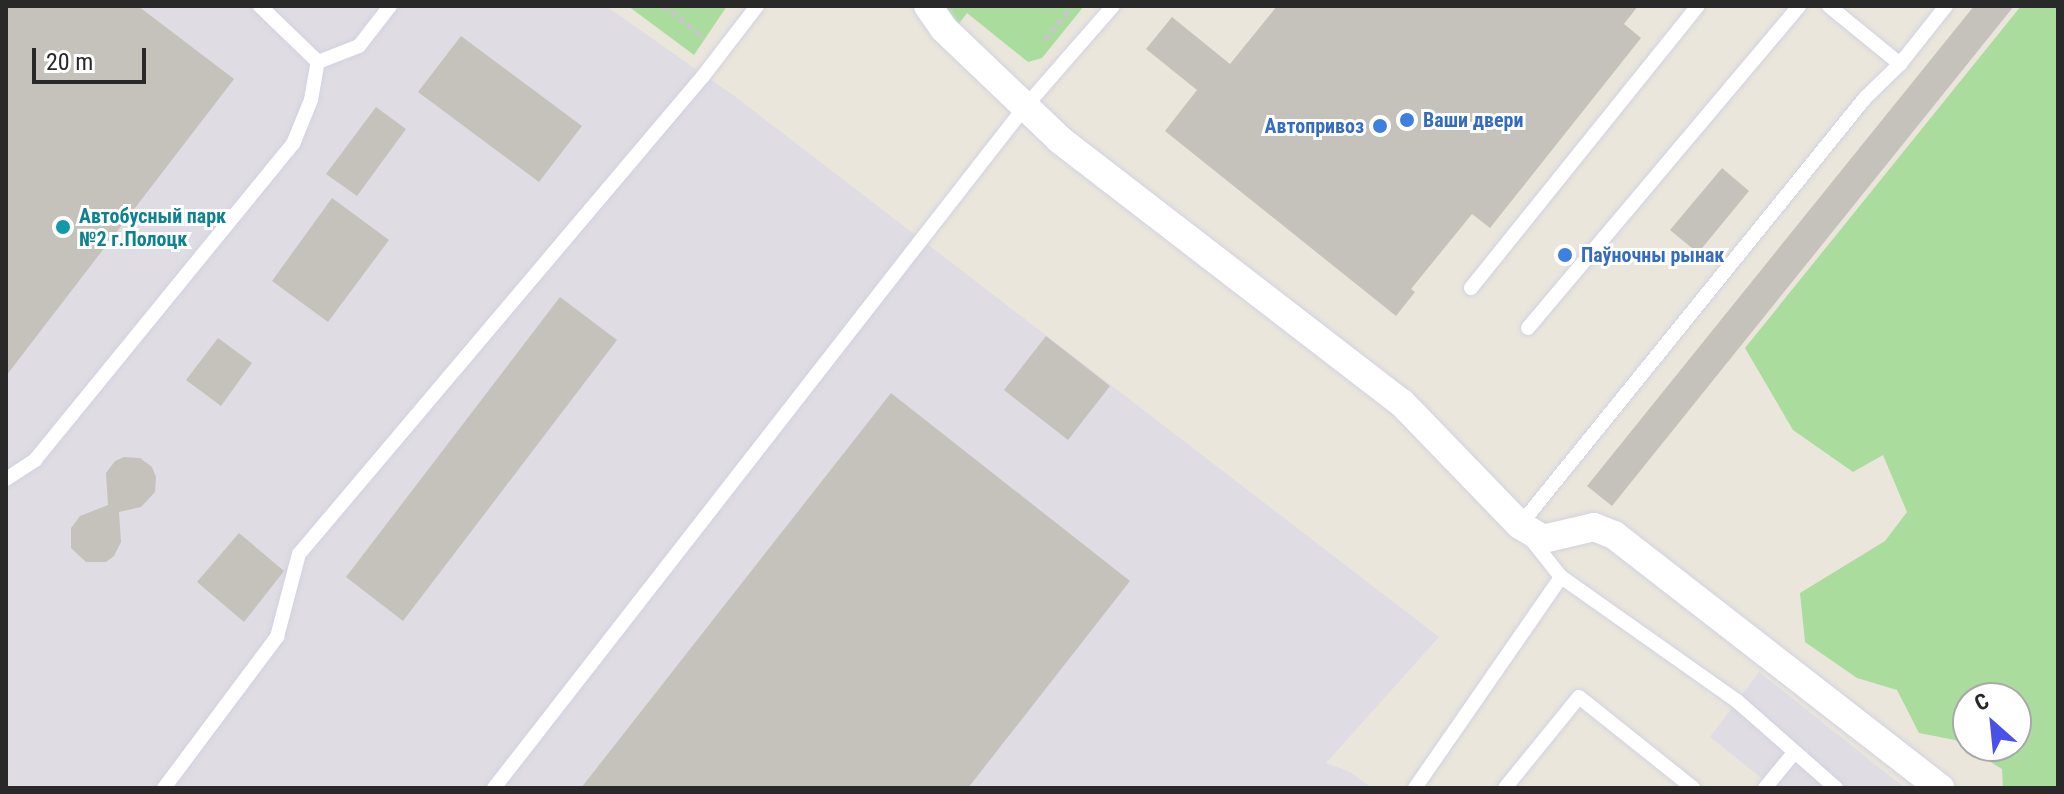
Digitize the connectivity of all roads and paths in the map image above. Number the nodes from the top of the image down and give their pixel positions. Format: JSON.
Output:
{"nodes":[{"id":1,"x":260,"y":6,"type":"edge"},
{"id":2,"x":390,"y":6,"type":"edge"},
{"id":3,"x":664,"y":6,"type":"edge"},
{"id":4,"x":757,"y":6,"type":"edge"},
{"id":5,"x":928,"y":6,"type":"edge"},
{"id":6,"x":1113,"y":6,"type":"edge"},
{"id":7,"x":1698,"y":6,"type":"edge"},
{"id":8,"x":1799,"y":6,"type":"edge"},
{"id":9,"x":1829,"y":6,"type":"edge"},
{"id":10,"x":1946,"y":6,"type":"edge"},
{"id":11,"x":721,"y":50,"type":"junction"},
{"id":12,"x":318,"y":62,"type":"junction"},
{"id":13,"x":1900,"y":64,"type":"junction"},
{"id":14,"x":1024,"y":108,"type":"junction"},
{"id":15,"x":1471,"y":288,"type":"dead end"},
{"id":16,"x":1528,"y":328,"type":"dead end"},
{"id":17,"x":6,"y":479,"type":"edge"},
{"id":18,"x":1520,"y":525,"type":"junction"},
{"id":19,"x":1561,"y":577,"type":"junction"},
{"id":20,"x":1793,"y":754,"type":"junction"},
{"id":21,"x":164,"y":788,"type":"edge"},
{"id":22,"x":494,"y":788,"type":"edge"},
{"id":23,"x":1415,"y":788,"type":"edge"},
{"id":24,"x":1505,"y":788,"type":"edge"},
{"id":25,"x":1693,"y":788,"type":"edge"},
{"id":26,"x":1765,"y":788,"type":"edge"},
{"id":27,"x":1836,"y":788,"type":"edge"},
{"id":28,"x":1940,"y":788,"type":"edge"}],
"edges":[{"from":1,"to":12,"type":"lane"},
{"from":2,"to":12,"type":"lane"},
{"from":3,"to":11,"type":"path"},
{"from":4,"to":11,"type":"lane"},
{"from":5,"to":14,"type":"street"},
{"from":6,"to":14,"type":"lane"},
{"from":7,"to":15,"type":"lane"},
{"from":8,"to":16,"type":"lane"},
{"from":9,"to":13,"type":"lane"},
{"from":10,"to":13,"type":"lane"},
{"from":11,"to":21,"type":"lane"},
{"from":12,"to":17,"type":"lane"},
{"from":13,"to":18,"type":"lane"},
{"from":14,"to":18,"type":"street"},
{"from":14,"to":22,"type":"lane"},
{"from":18,"to":19,"type":"lane"},
{"from":18,"to":28,"type":"street"},
{"from":19,"to":20,"type":"lane"},
{"from":19,"to":23,"type":"lane"},
{"from":20,"to":26,"type":"lane"},
{"from":20,"to":27,"type":"lane"},
{"from":24,"to":25,"type":"lane"}]}
